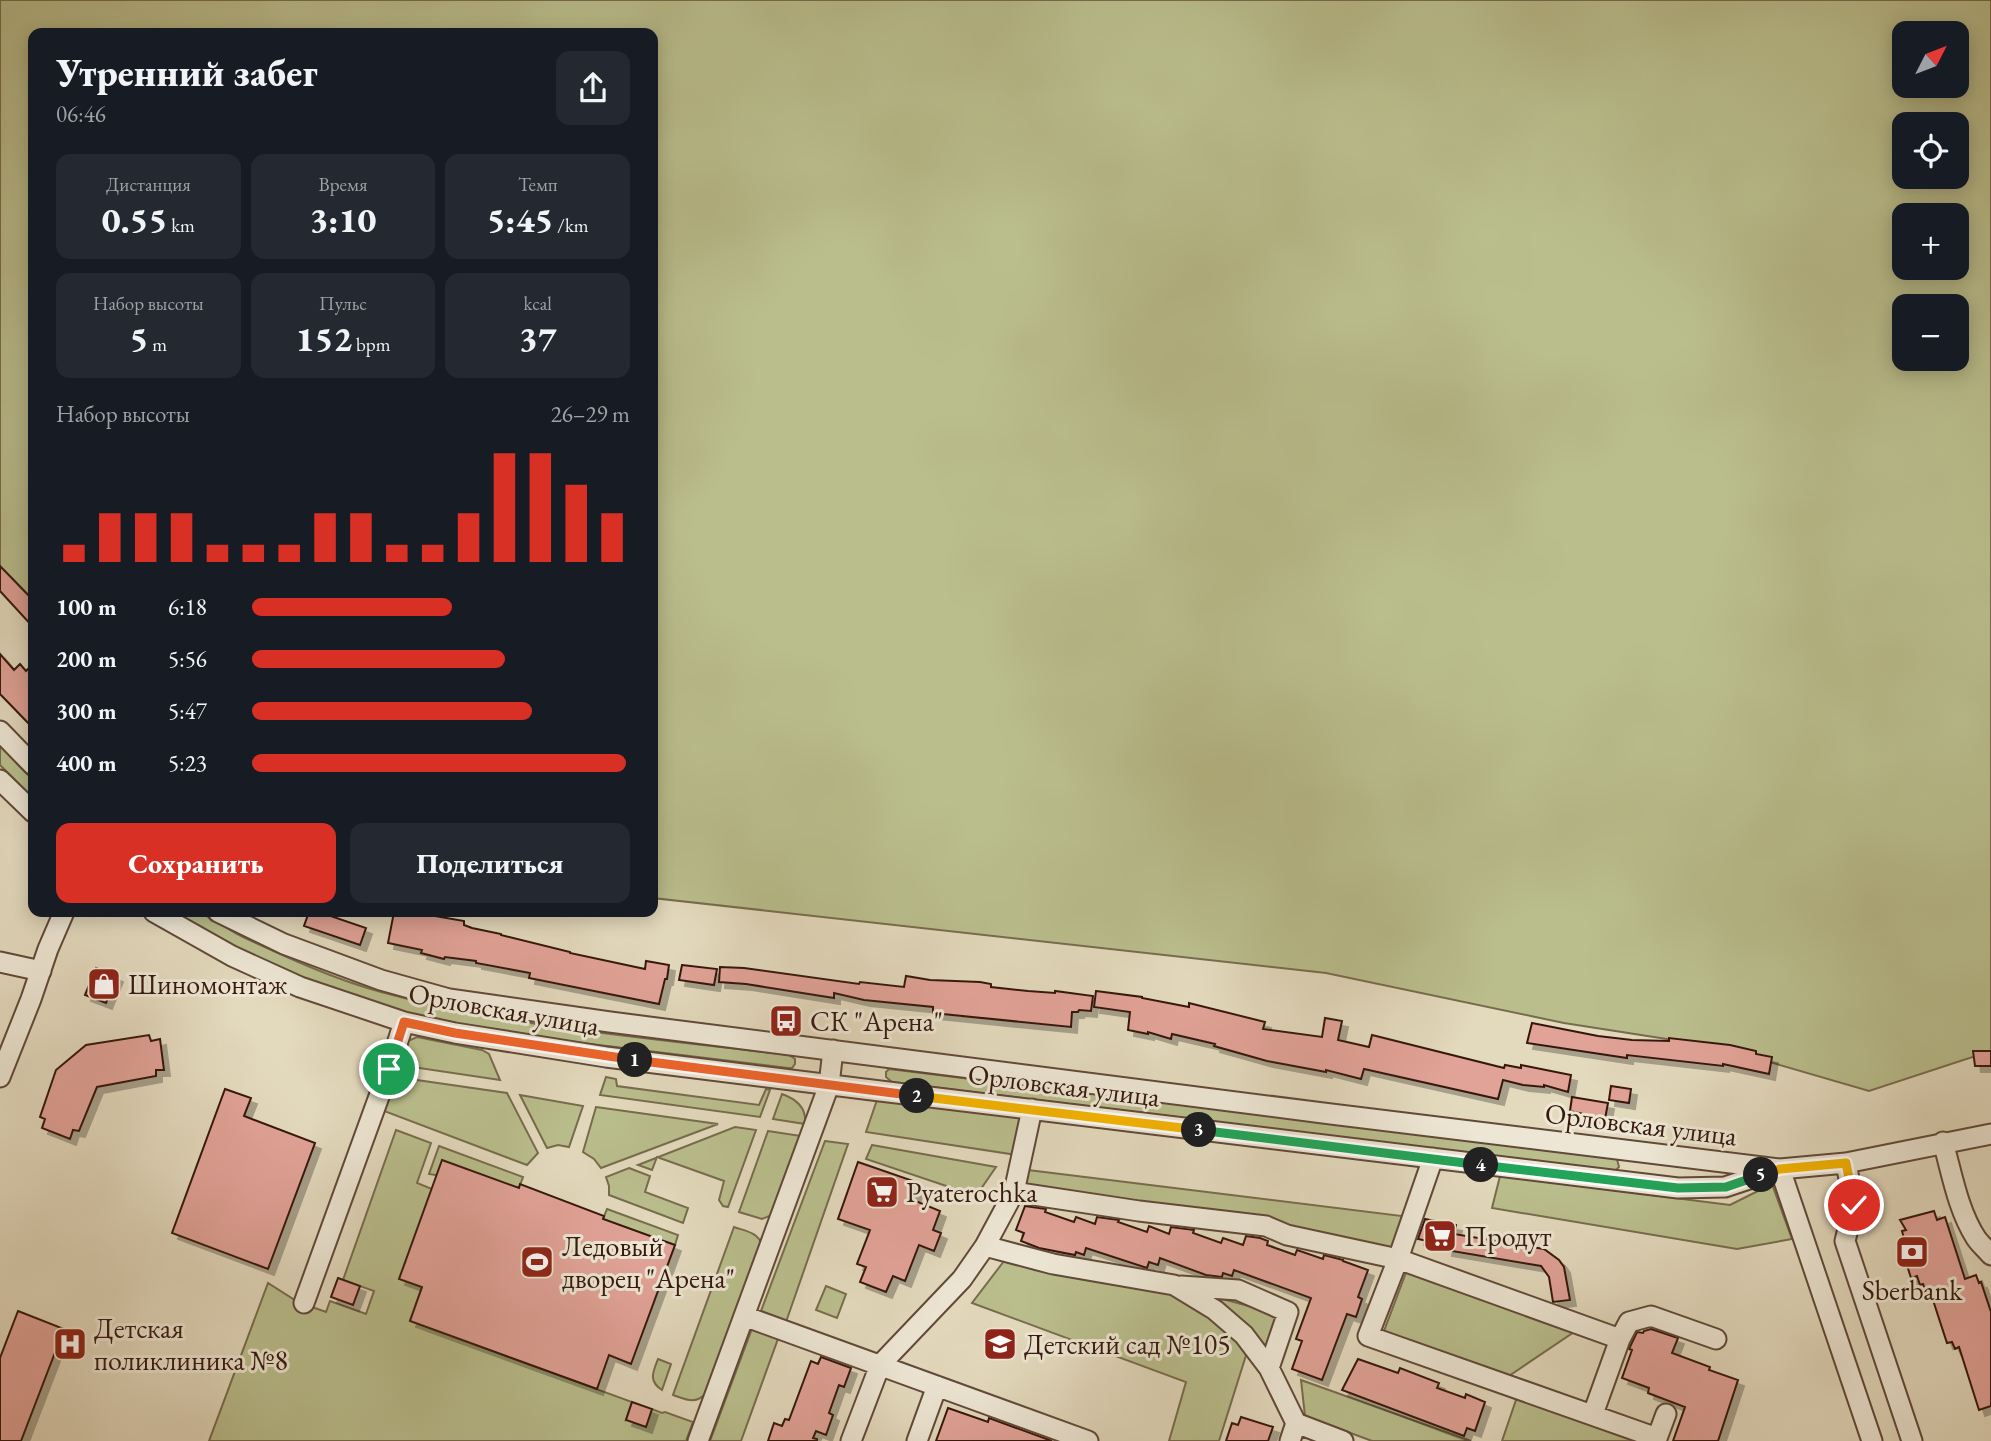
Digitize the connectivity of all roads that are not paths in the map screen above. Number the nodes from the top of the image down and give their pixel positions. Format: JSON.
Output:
{"nodes":[{"id":1,"x":0,"y":731,"type":"edge"},
{"id":2,"x":28,"y":760,"type":"edge"},
{"id":3,"x":0,"y":780,"type":"edge"},
{"id":4,"x":28,"y":807,"type":"edge"},
{"id":5,"x":62,"y":917,"type":"edge"},
{"id":6,"x":163,"y":917,"type":"edge"},
{"id":7,"x":228,"y":917,"type":"edge"},
{"id":8,"x":0,"y":962,"type":"edge"},
{"id":9,"x":41,"y":971,"type":"junction"},
{"id":10,"x":404,"y":1022,"type":"junction"},
{"id":11,"x":5,"y":1048,"type":"edge"},
{"id":12,"x":833,"y":1050,"type":"junction"},
{"id":13,"x":0,"y":1077,"type":"edge"},
{"id":14,"x":828,"y":1085,"type":"junction"},
{"id":15,"x":1032,"y":1110,"type":"junction"},
{"id":16,"x":1991,"y":1134,"type":"edge"},
{"id":17,"x":1943,"y":1143,"type":"junction"},
{"id":18,"x":1433,"y":1158,"type":"junction"},
{"id":19,"x":1846,"y":1163,"type":"junction"},
{"id":20,"x":1780,"y":1169,"type":"junction"},
{"id":21,"x":1014,"y":1192,"type":"junction"},
{"id":22,"x":985,"y":1246,"type":"junction"},
{"id":23,"x":1991,"y":1255,"type":"edge"},
{"id":24,"x":1398,"y":1259,"type":"junction"},
{"id":25,"x":1174,"y":1285,"type":"junction"},
{"id":26,"x":304,"y":1303,"type":"dead end"},
{"id":27,"x":744,"y":1316,"type":"junction"},
{"id":28,"x":1620,"y":1339,"type":"junction"},
{"id":29,"x":1716,"y":1339,"type":"dead end"},
{"id":30,"x":880,"y":1365,"type":"junction"},
{"id":31,"x":1269,"y":1368,"type":"junction"},
{"id":32,"x":937,"y":1386,"type":"junction"},
{"id":33,"x":1593,"y":1414,"type":"junction"},
{"id":34,"x":1666,"y":1414,"type":"dead end"},
{"id":35,"x":1293,"y":1432,"type":"edge"},
{"id":36,"x":1656,"y":1439,"type":"edge"},
{"id":37,"x":698,"y":1441,"type":"edge"},
{"id":38,"x":851,"y":1441,"type":"edge"},
{"id":39,"x":917,"y":1441,"type":"edge"},
{"id":40,"x":1087,"y":1441,"type":"edge"},
{"id":41,"x":1343,"y":1441,"type":"edge"},
{"id":42,"x":1872,"y":1441,"type":"edge"},
{"id":43,"x":1912,"y":1441,"type":"edge"}],
"edges":[{"from":1,"to":2,"type":"street"},
{"from":3,"to":4,"type":"street"},
{"from":5,"to":9,"type":"street"},
{"from":6,"to":10,"type":"street","name":"Орловская улица"},
{"from":7,"to":12,"type":"street","name":"Орловская улица"},
{"from":8,"to":9,"type":"street"},
{"from":9,"to":11,"type":"street"},
{"from":10,"to":14,"type":"street","name":"Орловская улица"},
{"from":10,"to":26,"type":"street"},
{"from":11,"to":13,"type":"street"},
{"from":12,"to":14,"type":"street"},
{"from":12,"to":20,"type":"street","name":"Орловская улица"},
{"from":14,"to":15,"type":"street","name":"Орловская улица"},
{"from":14,"to":27,"type":"street"},
{"from":15,"to":18,"type":"street","name":"Орловская улица"},
{"from":15,"to":21,"type":"street"},
{"from":16,"to":17,"type":"street","name":"Орловская улица"},
{"from":17,"to":19,"type":"street","name":"Орловская улица"},
{"from":17,"to":23,"type":"street"},
{"from":18,"to":20,"type":"street","name":"Орловская улица"},
{"from":18,"to":24,"type":"street"},
{"from":19,"to":20,"type":"street","name":"Орловская улица"},
{"from":19,"to":43,"type":"street"},
{"from":20,"to":42,"type":"street"},
{"from":21,"to":22,"type":"street"},
{"from":21,"to":24,"type":"street"},
{"from":22,"to":25,"type":"street"},
{"from":22,"to":30,"type":"street"},
{"from":24,"to":28,"type":"street"},
{"from":24,"to":33,"type":"street"},
{"from":25,"to":31,"type":"street"},
{"from":25,"to":31,"type":"street"},
{"from":27,"to":30,"type":"street"},
{"from":27,"to":37,"type":"street"},
{"from":28,"to":29,"type":"street"},
{"from":28,"to":33,"type":"street"},
{"from":30,"to":32,"type":"street"},
{"from":30,"to":38,"type":"street"},
{"from":31,"to":35,"type":"street"},
{"from":32,"to":39,"type":"street"},
{"from":32,"to":40,"type":"street"},
{"from":33,"to":36,"type":"street"},
{"from":34,"to":36,"type":"street"},
{"from":35,"to":41,"type":"street"}]}
